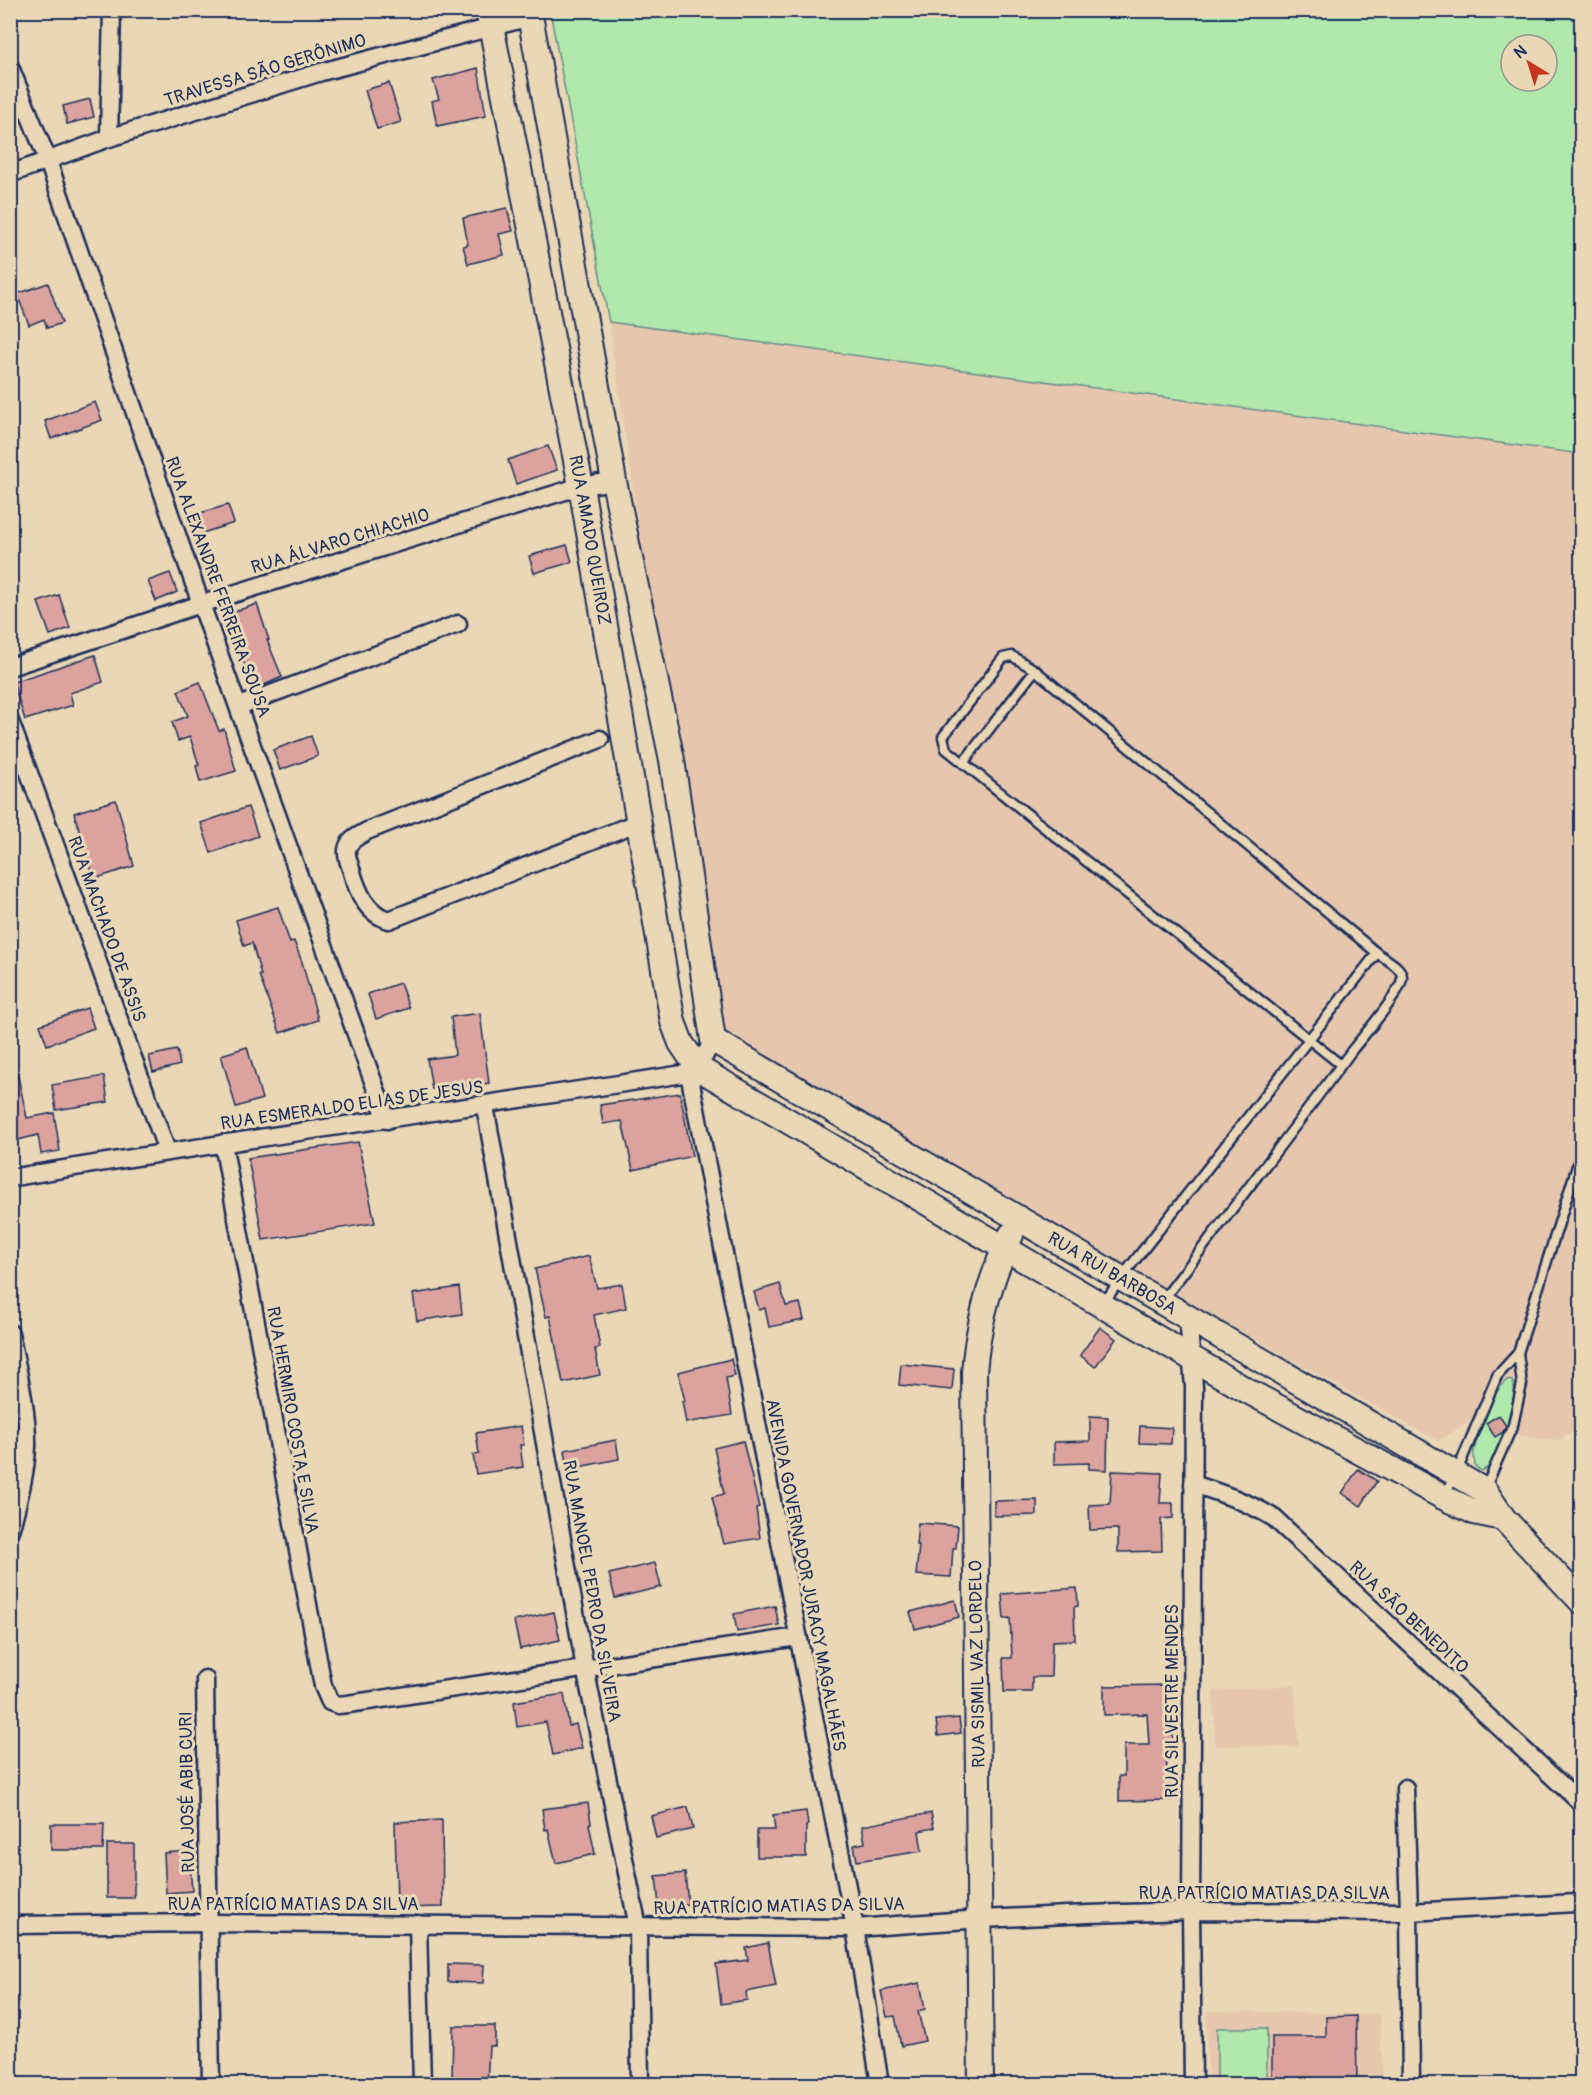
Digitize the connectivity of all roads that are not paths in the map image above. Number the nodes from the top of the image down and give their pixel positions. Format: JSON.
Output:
{"nodes":[{"id":1,"x":112,"y":10,"type":"edge"},
{"id":2,"x":529,"y":14,"type":"edge"},
{"id":3,"x":490,"y":19,"type":"edge"},
{"id":4,"x":10,"y":67,"type":"edge"},
{"id":5,"x":109,"y":138,"type":"junction"},
{"id":6,"x":48,"y":161,"type":"junction"},
{"id":7,"x":10,"y":174,"type":"edge"},
{"id":8,"x":614,"y":481,"type":"junction"},
{"id":9,"x":581,"y":486,"type":"junction"},
{"id":10,"x":201,"y":604,"type":"junction"},
{"id":11,"x":458,"y":624,"type":"dead end"},
{"id":12,"x":10,"y":667,"type":"edge"},
{"id":13,"x":1035,"y":670,"type":"junction"},
{"id":14,"x":239,"y":706,"type":"junction"},
{"id":15,"x":10,"y":721,"type":"edge"},
{"id":16,"x":600,"y":739,"type":"dead end"},
{"id":17,"x":963,"y":763,"type":"junction"},
{"id":18,"x":639,"y":822,"type":"junction"},
{"id":19,"x":1377,"y":953,"type":"junction"},
{"id":20,"x":713,"y":1040,"type":"junction"},
{"id":21,"x":1310,"y":1040,"type":"junction"},
{"id":22,"x":1341,"y":1065,"type":"junction"},
{"id":23,"x":694,"y":1070,"type":"junction"},
{"id":24,"x":485,"y":1106,"type":"junction"},
{"id":25,"x":387,"y":1120,"type":"junction"},
{"id":26,"x":223,"y":1143,"type":"junction"},
{"id":27,"x":1581,"y":1150,"type":"edge"},
{"id":28,"x":167,"y":1151,"type":"junction"},
{"id":29,"x":10,"y":1178,"type":"edge"},
{"id":30,"x":1019,"y":1218,"type":"junction"},
{"id":31,"x":1004,"y":1249,"type":"junction"},
{"id":32,"x":1121,"y":1278,"type":"junction"},
{"id":33,"x":1162,"y":1302,"type":"junction"},
{"id":34,"x":1102,"y":1305,"type":"junction"},
{"id":35,"x":1188,"y":1317,"type":"junction"},
{"id":36,"x":10,"y":1332,"type":"edge"},
{"id":37,"x":1518,"y":1353,"type":"junction"},
{"id":38,"x":1193,"y":1359,"type":"junction"},
{"id":39,"x":10,"y":1435,"type":"edge"},
{"id":40,"x":27,"y":1446,"type":"junction"},
{"id":41,"x":1456,"y":1474,"type":"junction"},
{"id":42,"x":1192,"y":1484,"type":"junction"},
{"id":43,"x":1443,"y":1497,"type":"junction"},
{"id":44,"x":1480,"y":1501,"type":"junction"},
{"id":45,"x":10,"y":1532,"type":"edge"},
{"id":46,"x":1581,"y":1602,"type":"edge"},
{"id":47,"x":798,"y":1636,"type":"junction"},
{"id":48,"x":585,"y":1668,"type":"junction"},
{"id":49,"x":205,"y":1679,"type":"dead end"},
{"id":50,"x":1405,"y":1788,"type":"dead end"},
{"id":51,"x":1581,"y":1804,"type":"edge"},
{"id":52,"x":1580,"y":1902,"type":"edge"},
{"id":53,"x":1191,"y":1911,"type":"junction"},
{"id":54,"x":1409,"y":1912,"type":"junction"},
{"id":55,"x":981,"y":1918,"type":"junction"},
{"id":56,"x":208,"y":1923,"type":"junction"},
{"id":57,"x":418,"y":1924,"type":"junction"},
{"id":58,"x":10,"y":1925,"type":"edge"},
{"id":59,"x":638,"y":1927,"type":"junction"},
{"id":60,"x":855,"y":1928,"type":"junction"},
{"id":61,"x":211,"y":2085,"type":"edge"},
{"id":62,"x":422,"y":2085,"type":"edge"},
{"id":63,"x":640,"y":2085,"type":"edge"},
{"id":64,"x":880,"y":2085,"type":"edge"},
{"id":65,"x":981,"y":2085,"type":"edge"},
{"id":66,"x":1193,"y":2085,"type":"edge"},
{"id":67,"x":1411,"y":2085,"type":"edge"}],
"edges":[{"from":1,"to":5,"type":"street"},
{"from":2,"to":3,"type":"street","name":"TRAVESSA SÃO GERÔNIMO"},
{"from":2,"to":8,"type":"street","name":"RUA AMADO QUEIROZ"},
{"from":3,"to":5,"type":"street","name":"TRAVESSA SÃO GERÔNIMO"},
{"from":3,"to":9,"type":"street","name":"RUA AMADO QUEIROZ"},
{"from":4,"to":6,"type":"street","name":"RUA ALEXANDRE FERREIRA SOUSA"},
{"from":5,"to":6,"type":"street","name":"TRAVESSA SÃO GERÔNIMO"},
{"from":6,"to":7,"type":"street","name":"TRAVESSA SÃO GERÔNIMO"},
{"from":6,"to":10,"type":"street","name":"RUA ALEXANDRE FERREIRA SOUSA"},
{"from":8,"to":9,"type":"street","name":"RUA ÁLVARO CHIACHIO"},
{"from":8,"to":20,"type":"street","name":"RUA AMADO QUEIROZ"},
{"from":9,"to":10,"type":"street","name":"RUA ÁLVARO CHIACHIO"},
{"from":9,"to":18,"type":"street","name":"RUA AMADO QUEIROZ"},
{"from":10,"to":12,"type":"street","name":"RUA ÁLVARO CHIACHIO"},
{"from":10,"to":14,"type":"street","name":"RUA ALEXANDRE FERREIRA SOUSA"},
{"from":11,"to":14,"type":"street"},
{"from":13,"to":17,"type":"lane"},
{"from":13,"to":17,"type":"lane"},
{"from":13,"to":19,"type":"lane"},
{"from":14,"to":25,"type":"street","name":"RUA ALEXANDRE FERREIRA SOUSA"},
{"from":15,"to":28,"type":"street","name":"RUA MACHADO DE ASSIS"},
{"from":16,"to":18,"type":"street"},
{"from":17,"to":21,"type":"lane"},
{"from":18,"to":23,"type":"street","name":"RUA AMADO QUEIROZ"},
{"from":19,"to":21,"type":"lane"},
{"from":19,"to":22,"type":"lane"},
{"from":20,"to":23,"type":"street"},
{"from":20,"to":30,"type":"street","name":"RUA RUI BARBOSA"},
{"from":21,"to":22,"type":"lane"},
{"from":21,"to":32,"type":"lane"},
{"from":22,"to":33,"type":"lane"},
{"from":23,"to":24,"type":"street","name":"RUA ESMERALDO ELIAS DE JESUS"},
{"from":23,"to":31,"type":"street","name":"RUA RUI BARBOSA"},
{"from":23,"to":47,"type":"street","name":"AVENIDA GOVERNADOR JURACY MAGALHÃES"},
{"from":24,"to":25,"type":"street","name":"RUA ESMERALDO ELIAS DE JESUS"},
{"from":24,"to":48,"type":"street","name":"RUA MANOEL PEDRO DA SILVEIRA"},
{"from":25,"to":26,"type":"street","name":"RUA ESMERALDO ELIAS DE JESUS"},
{"from":26,"to":28,"type":"street","name":"RUA ESMERALDO ELIAS DE JESUS"},
{"from":26,"to":48,"type":"street","name":"RUA HERMIRO COSTA E SILVA"},
{"from":27,"to":37,"type":"lane"},
{"from":28,"to":29,"type":"street","name":"RUA ESMERALDO ELIAS DE JESUS"},
{"from":30,"to":31,"type":"street","name":"RUA SISMIL VAZ LORDELO"},
{"from":30,"to":32,"type":"street","name":"RUA RUI BARBOSA"},
{"from":31,"to":34,"type":"street","name":"RUA RUI BARBOSA"},
{"from":31,"to":55,"type":"street","name":"RUA SISMIL VAZ LORDELO"},
{"from":32,"to":33,"type":"street","name":"RUA RUI BARBOSA"},
{"from":32,"to":34,"type":"lane"},
{"from":33,"to":35,"type":"street","name":"RUA RUI BARBOSA"},
{"from":34,"to":38,"type":"street","name":"RUA RUI BARBOSA"},
{"from":35,"to":38,"type":"street","name":"RUA SILVESTRE MENDES"},
{"from":35,"to":41,"type":"street","name":"RUA RUI BARBOSA"},
{"from":36,"to":40,"type":"street"},
{"from":37,"to":41,"type":"lane"},
{"from":37,"to":44,"type":"lane"},
{"from":38,"to":42,"type":"street","name":"RUA SILVESTRE MENDES"},
{"from":38,"to":43,"type":"street","name":"RUA RUI BARBOSA"},
{"from":39,"to":40,"type":"street"},
{"from":40,"to":45,"type":"street"},
{"from":41,"to":43,"type":"lane"},
{"from":41,"to":44,"type":"street","name":"RUA RUI BARBOSA"},
{"from":42,"to":51,"type":"street","name":"RUA SÃO BENEDITO"},
{"from":42,"to":53,"type":"street","name":"RUA SILVESTRE MENDES"},
{"from":43,"to":44,"type":"street","name":"RUA RUI BARBOSA"},
{"from":44,"to":46,"type":"street","name":"RUA RUI BARBOSA"},
{"from":47,"to":48,"type":"street"},
{"from":47,"to":60,"type":"street","name":"AVENIDA GOVERNADOR JURACY MAGALHÃES"},
{"from":48,"to":59,"type":"street","name":"RUA MANOEL PEDRO DA SILVEIRA"},
{"from":49,"to":56,"type":"street","name":"RUA JOSÉ ABIB CURI"},
{"from":50,"to":54,"type":"street"},
{"from":52,"to":54,"type":"street","name":"RUA PATRÍCIO MATIAS DA SILVA"},
{"from":53,"to":54,"type":"street","name":"RUA PATRÍCIO MATIAS DA SILVA"},
{"from":53,"to":55,"type":"street","name":"RUA PATRÍCIO MATIAS DA SILVA"},
{"from":53,"to":66,"type":"street","name":"RUA SILVESTRE MENDES"},
{"from":54,"to":67,"type":"street"},
{"from":55,"to":60,"type":"street","name":"RUA PATRÍCIO MATIAS DA SILVA"},
{"from":55,"to":65,"type":"street","name":"RUA SISMIL VAZ LORDELO"},
{"from":56,"to":57,"type":"street","name":"RUA PATRÍCIO MATIAS DA SILVA"},
{"from":56,"to":58,"type":"street","name":"RUA PATRÍCIO MATIAS DA SILVA"},
{"from":56,"to":61,"type":"street","name":"RUA JOSÉ ABIB CURI"},
{"from":57,"to":59,"type":"street","name":"RUA PATRÍCIO MATIAS DA SILVA"},
{"from":57,"to":62,"type":"street"},
{"from":59,"to":60,"type":"street","name":"RUA PATRÍCIO MATIAS DA SILVA"},
{"from":59,"to":63,"type":"street","name":"RUA MANOEL PEDRO DA SILVEIRA"},
{"from":60,"to":64,"type":"street","name":"AVENIDA GOVERNADOR JURACY MAGALHÃES"}]}
